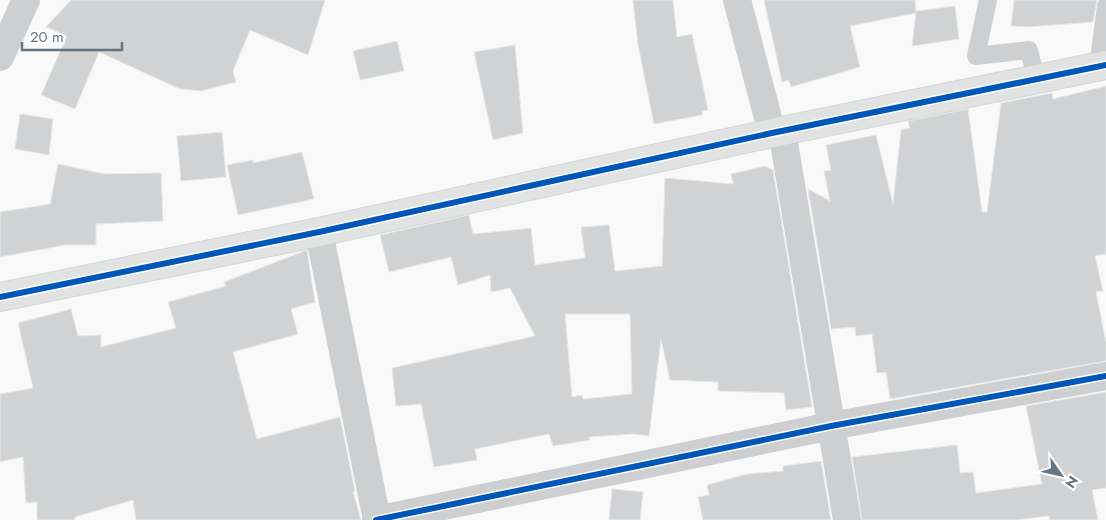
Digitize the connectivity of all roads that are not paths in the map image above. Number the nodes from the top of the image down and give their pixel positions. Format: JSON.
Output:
{"nodes":[{"id":1,"x":737,"y":0,"type":"edge"},
{"id":2,"x":988,"y":0,"type":"edge"},
{"id":3,"x":1106,"y":6,"type":"edge"},
{"id":4,"x":13,"y":14,"type":"edge"},
{"id":5,"x":0,"y":57,"type":"edge"},
{"id":6,"x":1102,"y":66,"type":"edge"},
{"id":7,"x":1036,"y":79,"type":"junction"},
{"id":8,"x":778,"y":132,"type":"junction"},
{"id":9,"x":318,"y":232,"type":"junction"},
{"id":10,"x":0,"y":297,"type":"edge"},
{"id":11,"x":1106,"y":376,"type":"edge"},
{"id":12,"x":831,"y":426,"type":"junction"},
{"id":13,"x":376,"y":520,"type":"edge"},
{"id":14,"x":847,"y":520,"type":"edge"}],
"edges":[{"from":1,"to":8,"type":"street"},
{"from":2,"to":7,"type":"lane"},
{"from":3,"to":6,"type":"lane"},
{"from":4,"to":5,"type":"street"},
{"from":6,"to":7,"type":"street"},
{"from":7,"to":8,"type":"street"},
{"from":8,"to":9,"type":"street"},
{"from":8,"to":12,"type":"street"},
{"from":9,"to":10,"type":"street"},
{"from":9,"to":13,"type":"street"},
{"from":11,"to":12,"type":"street"},
{"from":12,"to":13,"type":"street"},
{"from":12,"to":14,"type":"street"}]}
